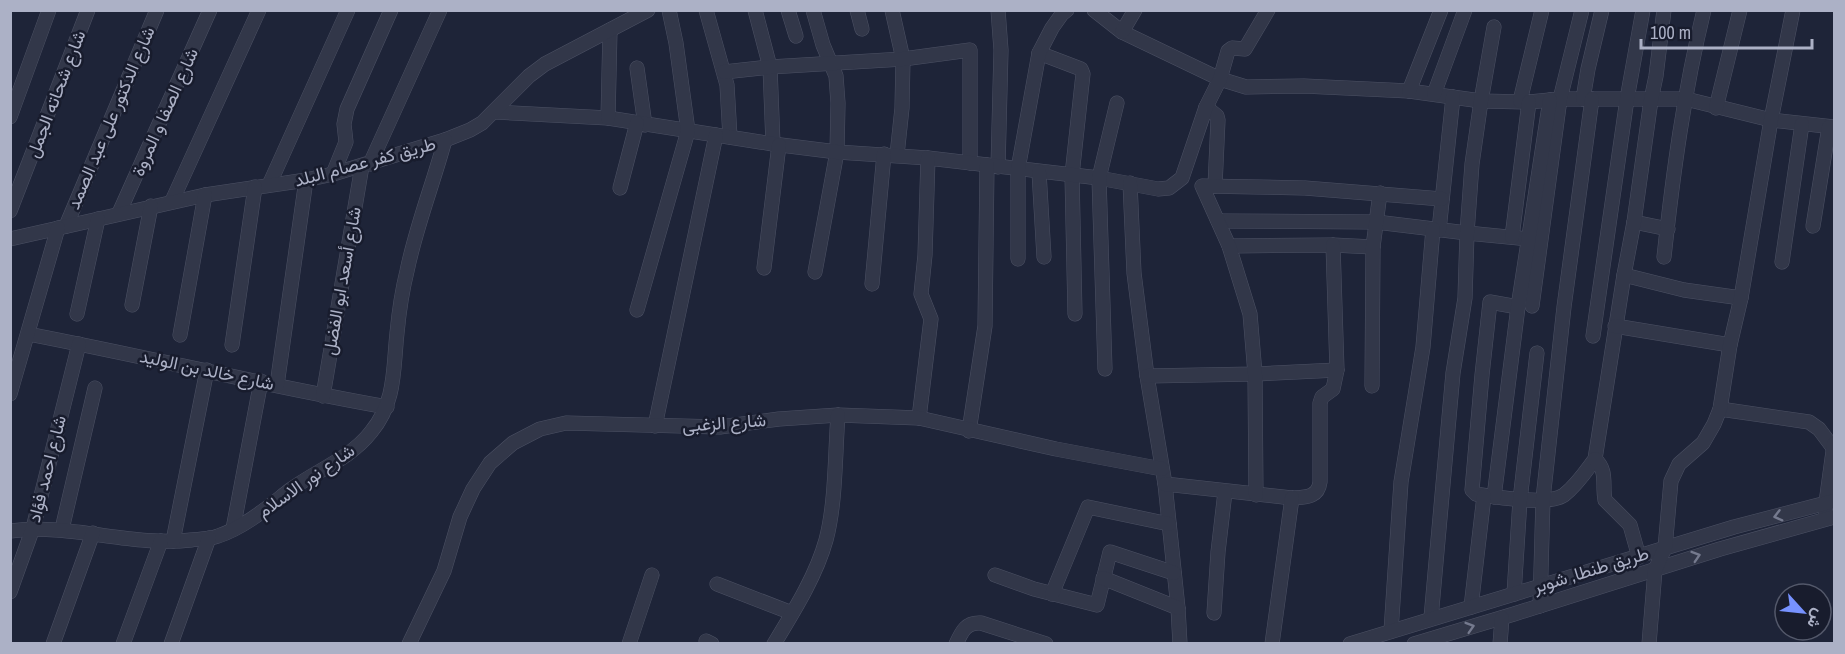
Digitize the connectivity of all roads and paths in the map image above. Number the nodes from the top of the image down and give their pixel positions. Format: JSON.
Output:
{"nodes":[{"id":1,"x":49,"y":10,"type":"edge"},
{"id":2,"x":88,"y":10,"type":"edge"},
{"id":3,"x":157,"y":10,"type":"edge"},
{"id":4,"x":210,"y":10,"type":"edge"},
{"id":5,"x":259,"y":10,"type":"edge"},
{"id":6,"x":348,"y":10,"type":"edge"},
{"id":7,"x":391,"y":10,"type":"edge"},
{"id":8,"x":440,"y":10,"type":"edge"},
{"id":9,"x":648,"y":10,"type":"edge"},
{"id":10,"x":669,"y":10,"type":"edge"},
{"id":11,"x":706,"y":10,"type":"edge"},
{"id":12,"x":755,"y":10,"type":"edge"},
{"id":13,"x":788,"y":10,"type":"edge"},
{"id":14,"x":813,"y":10,"type":"edge"},
{"id":15,"x":857,"y":10,"type":"edge"},
{"id":16,"x":892,"y":10,"type":"edge"},
{"id":17,"x":998,"y":10,"type":"edge"},
{"id":18,"x":1067,"y":10,"type":"edge"},
{"id":19,"x":1094,"y":10,"type":"edge"},
{"id":20,"x":1135,"y":10,"type":"edge"},
{"id":21,"x":1268,"y":10,"type":"edge"},
{"id":22,"x":1441,"y":10,"type":"edge"},
{"id":23,"x":1466,"y":10,"type":"edge"},
{"id":24,"x":1542,"y":10,"type":"edge"},
{"id":25,"x":1582,"y":10,"type":"edge"},
{"id":26,"x":1602,"y":10,"type":"edge"},
{"id":27,"x":1643,"y":10,"type":"edge"},
{"id":28,"x":1664,"y":10,"type":"edge"},
{"id":29,"x":1704,"y":10,"type":"edge"},
{"id":30,"x":1740,"y":10,"type":"edge"},
{"id":31,"x":1793,"y":10,"type":"edge"},
{"id":32,"x":1494,"y":27,"type":"dead end"},
{"id":33,"x":862,"y":29,"type":"dead end"},
{"id":34,"x":610,"y":30,"type":"junction"},
{"id":35,"x":1122,"y":32,"type":"junction"},
{"id":36,"x":796,"y":36,"type":"dead end"},
{"id":37,"x":1039,"y":53,"type":"junction"},
{"id":38,"x":903,"y":58,"type":"junction"},
{"id":39,"x":832,"y":64,"type":"junction"},
{"id":40,"x":770,"y":67,"type":"junction"},
{"id":41,"x":637,"y":68,"type":"dead end"},
{"id":42,"x":724,"y":72,"type":"junction"},
{"id":43,"x":1220,"y":79,"type":"junction"},
{"id":44,"x":1409,"y":91,"type":"junction"},
{"id":45,"x":1434,"y":94,"type":"junction"},
{"id":46,"x":1454,"y":98,"type":"junction"},
{"id":47,"x":1587,"y":99,"type":"junction"},
{"id":48,"x":1628,"y":99,"type":"junction"},
{"id":49,"x":1686,"y":99,"type":"junction"},
{"id":50,"x":13,"y":100,"type":"edge"},
{"id":51,"x":1555,"y":100,"type":"junction"},
{"id":52,"x":1651,"y":100,"type":"junction"},
{"id":53,"x":1480,"y":101,"type":"junction"},
{"id":54,"x":1525,"y":102,"type":"junction"},
{"id":55,"x":1117,"y":103,"type":"dead end"},
{"id":56,"x":1206,"y":107,"type":"junction"},
{"id":57,"x":1716,"y":108,"type":"junction"},
{"id":58,"x":494,"y":112,"type":"junction"},
{"id":59,"x":10,"y":117,"type":"edge"},
{"id":60,"x":608,"y":118,"type":"junction"},
{"id":61,"x":1771,"y":120,"type":"junction"},
{"id":62,"x":641,"y":124,"type":"junction"},
{"id":63,"x":1802,"y":124,"type":"junction"},
{"id":64,"x":1832,"y":127,"type":"edge"},
{"id":65,"x":688,"y":131,"type":"junction"},
{"id":66,"x":723,"y":136,"type":"junction"},
{"id":67,"x":446,"y":140,"type":"junction"},
{"id":68,"x":776,"y":144,"type":"junction"},
{"id":69,"x":837,"y":152,"type":"junction"},
{"id":70,"x":891,"y":155,"type":"junction"},
{"id":71,"x":928,"y":158,"type":"junction"},
{"id":72,"x":970,"y":163,"type":"junction"},
{"id":73,"x":366,"y":165,"type":"junction"},
{"id":74,"x":992,"y":166,"type":"junction"},
{"id":75,"x":1018,"y":169,"type":"junction"},
{"id":76,"x":1039,"y":172,"type":"junction"},
{"id":77,"x":333,"y":174,"type":"junction"},
{"id":78,"x":1072,"y":175,"type":"junction"},
{"id":79,"x":1100,"y":178,"type":"junction"},
{"id":80,"x":306,"y":180,"type":"junction"},
{"id":81,"x":1130,"y":183,"type":"junction"},
{"id":82,"x":262,"y":186,"type":"junction"},
{"id":83,"x":1215,"y":186,"type":"junction"},
{"id":84,"x":620,"y":188,"type":"dead end"},
{"id":85,"x":1380,"y":193,"type":"junction"},
{"id":86,"x":205,"y":195,"type":"junction"},
{"id":87,"x":1442,"y":199,"type":"junction"},
{"id":88,"x":172,"y":201,"type":"junction"},
{"id":89,"x":151,"y":206,"type":"junction"},
{"id":90,"x":10,"y":212,"type":"edge"},
{"id":91,"x":119,"y":213,"type":"junction"},
{"id":92,"x":98,"y":219,"type":"junction"},
{"id":93,"x":1218,"y":221,"type":"junction"},
{"id":94,"x":1376,"y":222,"type":"junction"},
{"id":95,"x":1634,"y":222,"type":"junction"},
{"id":96,"x":1813,"y":226,"type":"dead end"},
{"id":97,"x":62,"y":227,"type":"junction"},
{"id":98,"x":1668,"y":229,"type":"junction"},
{"id":99,"x":1436,"y":230,"type":"junction"},
{"id":100,"x":1467,"y":233,"type":"junction"},
{"id":101,"x":1512,"y":237,"type":"junction"},
{"id":102,"x":10,"y":239,"type":"edge"},
{"id":103,"x":1529,"y":239,"type":"junction"},
{"id":104,"x":1333,"y":245,"type":"junction"},
{"id":105,"x":1229,"y":246,"type":"junction"},
{"id":106,"x":1373,"y":247,"type":"junction"},
{"id":107,"x":1044,"y":257,"type":"dead end"},
{"id":108,"x":1664,"y":257,"type":"dead end"},
{"id":109,"x":1018,"y":259,"type":"dead end"},
{"id":110,"x":1782,"y":262,"type":"dead end"},
{"id":111,"x":764,"y":268,"type":"dead end"},
{"id":112,"x":815,"y":272,"type":"dead end"},
{"id":113,"x":1624,"y":275,"type":"junction"},
{"id":114,"x":872,"y":284,"type":"dead end"},
{"id":115,"x":1741,"y":298,"type":"junction"},
{"id":116,"x":132,"y":305,"type":"dead end"},
{"id":117,"x":1525,"y":307,"type":"junction"},
{"id":118,"x":637,"y":310,"type":"dead end"},
{"id":119,"x":1075,"y":314,"type":"dead end"},
{"id":120,"x":77,"y":315,"type":"dead end"},
{"id":121,"x":1616,"y":326,"type":"junction"},
{"id":122,"x":28,"y":334,"type":"junction"},
{"id":123,"x":180,"y":334,"type":"dead end"},
{"id":124,"x":1593,"y":336,"type":"dead end"},
{"id":125,"x":79,"y":344,"type":"junction"},
{"id":126,"x":232,"y":345,"type":"dead end"},
{"id":127,"x":1730,"y":345,"type":"junction"},
{"id":128,"x":1538,"y":354,"type":"dead end"},
{"id":129,"x":1105,"y":369,"type":"dead end"},
{"id":130,"x":207,"y":370,"type":"junction"},
{"id":131,"x":1337,"y":370,"type":"junction"},
{"id":132,"x":1255,"y":374,"type":"junction"},
{"id":133,"x":1147,"y":376,"type":"junction"},
{"id":134,"x":261,"y":381,"type":"junction"},
{"id":135,"x":278,"y":385,"type":"junction"},
{"id":136,"x":1372,"y":386,"type":"dead end"},
{"id":137,"x":95,"y":388,"type":"dead end"},
{"id":138,"x":10,"y":394,"type":"edge"},
{"id":139,"x":323,"y":396,"type":"junction"},
{"id":140,"x":387,"y":407,"type":"junction"},
{"id":141,"x":1720,"y":409,"type":"junction"},
{"id":142,"x":838,"y":415,"type":"junction"},
{"id":143,"x":919,"y":418,"type":"junction"},
{"id":144,"x":655,"y":426,"type":"junction"},
{"id":145,"x":969,"y":431,"type":"junction"},
{"id":146,"x":1834,"y":447,"type":"edge"},
{"id":147,"x":1595,"y":459,"type":"junction"},
{"id":148,"x":1162,"y":469,"type":"junction"},
{"id":149,"x":1165,"y":484,"type":"junction"},
{"id":150,"x":1226,"y":492,"type":"junction"},
{"id":151,"x":1256,"y":495,"type":"junction"},
{"id":152,"x":1489,"y":496,"type":"junction"},
{"id":153,"x":1292,"y":498,"type":"junction"},
{"id":154,"x":1520,"y":500,"type":"junction"},
{"id":155,"x":1543,"y":500,"type":"junction"},
{"id":156,"x":1830,"y":502,"type":"edge"},
{"id":157,"x":1830,"y":518,"type":"edge"},
{"id":158,"x":1169,"y":524,"type":"junction"},
{"id":159,"x":33,"y":528,"type":"junction"},
{"id":160,"x":62,"y":529,"type":"junction"},
{"id":161,"x":233,"y":529,"type":"junction"},
{"id":162,"x":10,"y":531,"type":"edge"},
{"id":163,"x":93,"y":533,"type":"junction"},
{"id":164,"x":209,"y":538,"type":"junction"},
{"id":165,"x":167,"y":541,"type":"junction"},
{"id":166,"x":1665,"y":548,"type":"junction"},
{"id":167,"x":1639,"y":557,"type":"junction"},
{"id":168,"x":1655,"y":570,"type":"junction"},
{"id":169,"x":1174,"y":573,"type":"junction"},
{"id":170,"x":652,"y":575,"type":"dead end"},
{"id":171,"x":995,"y":575,"type":"dead end"},
{"id":172,"x":1102,"y":578,"type":"junction"},
{"id":173,"x":717,"y":584,"type":"dead end"},
{"id":174,"x":1540,"y":585,"type":"junction"},
{"id":175,"x":10,"y":592,"type":"edge"},
{"id":176,"x":1052,"y":594,"type":"junction"},
{"id":177,"x":1514,"y":594,"type":"junction"},
{"id":178,"x":1540,"y":606,"type":"junction"},
{"id":179,"x":1471,"y":607,"type":"junction"},
{"id":180,"x":1178,"y":608,"type":"junction"},
{"id":181,"x":792,"y":613,"type":"junction"},
{"id":182,"x":1214,"y":613,"type":"dead end"},
{"id":183,"x":1431,"y":618,"type":"junction"},
{"id":184,"x":1502,"y":618,"type":"junction"},
{"id":185,"x":1391,"y":631,"type":"junction"},
{"id":186,"x":1443,"y":639,"type":"edge"},
{"id":187,"x":53,"y":644,"type":"edge"},
{"id":188,"x":123,"y":644,"type":"edge"},
{"id":189,"x":171,"y":644,"type":"edge"},
{"id":190,"x":409,"y":644,"type":"edge"},
{"id":191,"x":629,"y":644,"type":"edge"},
{"id":192,"x":774,"y":644,"type":"edge"},
{"id":193,"x":956,"y":644,"type":"edge"},
{"id":194,"x":1046,"y":644,"type":"edge"},
{"id":195,"x":1180,"y":644,"type":"edge"},
{"id":196,"x":1272,"y":644,"type":"edge"},
{"id":197,"x":1350,"y":644,"type":"edge"},
{"id":198,"x":1414,"y":644,"type":"edge"},
{"id":199,"x":1500,"y":644,"type":"edge"},
{"id":200,"x":1649,"y":644,"type":"edge"}],
"edges":[{"from":1,"to":50,"type":"street"},
{"from":2,"to":90,"type":"street","name":"شارع شحاته الجمل"},
{"from":3,"to":97,"type":"street","name":"شارع الدكتور على عبد الصمد"},
{"from":4,"to":91,"type":"street","name":"شارع الصفا و المروة"},
{"from":5,"to":88,"type":"street"},
{"from":6,"to":82,"type":"street"},
{"from":7,"to":77,"type":"street"},
{"from":8,"to":73,"type":"street","name":"شارع أسعد ابو الفضل"},
{"from":9,"to":34,"type":"street","name":"طريق كفر عصام البلد"},
{"from":10,"to":65,"type":"street"},
{"from":11,"to":42,"type":"street"},
{"from":12,"to":40,"type":"street"},
{"from":13,"to":36,"type":"street"},
{"from":14,"to":39,"type":"street"},
{"from":15,"to":33,"type":"street"},
{"from":16,"to":38,"type":"street"},
{"from":17,"to":74,"type":"street"},
{"from":18,"to":37,"type":"street"},
{"from":19,"to":35,"type":"street"},
{"from":20,"to":35,"type":"street"},
{"from":21,"to":43,"type":"street"},
{"from":22,"to":44,"type":"street"},
{"from":23,"to":45,"type":"street"},
{"from":24,"to":54,"type":"street"},
{"from":25,"to":51,"type":"street"},
{"from":26,"to":47,"type":"street"},
{"from":27,"to":48,"type":"street"},
{"from":28,"to":52,"type":"street"},
{"from":29,"to":49,"type":"street"},
{"from":30,"to":57,"type":"street"},
{"from":31,"to":61,"type":"street"},
{"from":32,"to":53,"type":"street"},
{"from":34,"to":58,"type":"street","name":"طريق كفر عصام البلد"},
{"from":34,"to":60,"type":"street"},
{"from":35,"to":43,"type":"street"},
{"from":37,"to":75,"type":"street"},
{"from":37,"to":78,"type":"street"},
{"from":38,"to":39,"type":"street"},
{"from":38,"to":70,"type":"street"},
{"from":38,"to":72,"type":"street"},
{"from":39,"to":40,"type":"street"},
{"from":39,"to":69,"type":"street"},
{"from":40,"to":42,"type":"street"},
{"from":40,"to":68,"type":"street"},
{"from":41,"to":62,"type":"street"},
{"from":42,"to":66,"type":"street"},
{"from":43,"to":44,"type":"street"},
{"from":43,"to":56,"type":"street"},
{"from":44,"to":45,"type":"street"},
{"from":45,"to":46,"type":"street"},
{"from":46,"to":53,"type":"street"},
{"from":46,"to":87,"type":"street"},
{"from":47,"to":48,"type":"street"},
{"from":47,"to":51,"type":"street"},
{"from":47,"to":155,"type":"street"},
{"from":48,"to":52,"type":"street"},
{"from":48,"to":124,"type":"street"},
{"from":49,"to":52,"type":"street"},
{"from":49,"to":57,"type":"street"},
{"from":49,"to":98,"type":"street"},
{"from":50,"to":59,"type":"street"},
{"from":51,"to":54,"type":"street"},
{"from":51,"to":103,"type":"street"},
{"from":51,"to":117,"type":"street"},
{"from":52,"to":95,"type":"street"},
{"from":53,"to":54,"type":"street"},
{"from":53,"to":100,"type":"street"},
{"from":54,"to":101,"type":"street"},
{"from":55,"to":79,"type":"street"},
{"from":56,"to":81,"type":"street"},
{"from":56,"to":83,"type":"street"},
{"from":57,"to":61,"type":"street"},
{"from":58,"to":60,"type":"street"},
{"from":58,"to":67,"type":"street","name":"طريق كفر عصام البلد"},
{"from":60,"to":62,"type":"street"},
{"from":61,"to":63,"type":"street"},
{"from":61,"to":115,"type":"street"},
{"from":62,"to":65,"type":"street"},
{"from":62,"to":84,"type":"street"},
{"from":63,"to":64,"type":"street"},
{"from":63,"to":110,"type":"street"},
{"from":64,"to":96,"type":"street"},
{"from":65,"to":66,"type":"street"},
{"from":65,"to":118,"type":"street"},
{"from":66,"to":68,"type":"street"},
{"from":66,"to":144,"type":"street"},
{"from":67,"to":73,"type":"street","name":"طريق كفر عصام البلد"},
{"from":67,"to":140,"type":"street","name":"شارع نور الاسلام"},
{"from":68,"to":69,"type":"street"},
{"from":68,"to":111,"type":"street"},
{"from":69,"to":70,"type":"street"},
{"from":69,"to":112,"type":"street"},
{"from":70,"to":71,"type":"street"},
{"from":70,"to":114,"type":"street"},
{"from":71,"to":72,"type":"street"},
{"from":71,"to":143,"type":"street"},
{"from":72,"to":74,"type":"street"},
{"from":73,"to":77,"type":"street","name":"طريق كفر عصام البلد"},
{"from":73,"to":139,"type":"street","name":"شارع أسعد ابو الفضل"},
{"from":74,"to":75,"type":"street"},
{"from":74,"to":145,"type":"street"},
{"from":75,"to":76,"type":"street"},
{"from":75,"to":109,"type":"street"},
{"from":76,"to":78,"type":"street"},
{"from":76,"to":107,"type":"street"},
{"from":77,"to":80,"type":"street","name":"طريق كفر عصام البلد"},
{"from":78,"to":79,"type":"street"},
{"from":78,"to":119,"type":"street"},
{"from":79,"to":81,"type":"street"},
{"from":79,"to":129,"type":"street"},
{"from":80,"to":82,"type":"street","name":"طريق كفر عصام البلد"},
{"from":80,"to":135,"type":"street"},
{"from":81,"to":133,"type":"street"},
{"from":82,"to":86,"type":"street","name":"طريق كفر عصام البلد"},
{"from":82,"to":126,"type":"street"},
{"from":83,"to":85,"type":"street"},
{"from":83,"to":93,"type":"street"},
{"from":85,"to":87,"type":"street"},
{"from":85,"to":94,"type":"street"},
{"from":86,"to":88,"type":"street","name":"طريق كفر عصام البلد"},
{"from":86,"to":123,"type":"street"},
{"from":87,"to":99,"type":"street"},
{"from":88,"to":89,"type":"street","name":"طريق كفر عصام البلد"},
{"from":89,"to":91,"type":"street","name":"طريق كفر عصام البلد"},
{"from":89,"to":116,"type":"street"},
{"from":91,"to":92,"type":"street","name":"طريق كفر عصام البلد"},
{"from":92,"to":97,"type":"street","name":"طريق كفر عصام البلد"},
{"from":92,"to":120,"type":"street"},
{"from":93,"to":94,"type":"street"},
{"from":93,"to":105,"type":"street"},
{"from":94,"to":99,"type":"street"},
{"from":94,"to":106,"type":"street"},
{"from":95,"to":98,"type":"street"},
{"from":95,"to":113,"type":"street"},
{"from":97,"to":102,"type":"street","name":"طريق كفر عصام البلد"},
{"from":97,"to":122,"type":"street","name":"شارع الدكتور على عبد الصمد"},
{"from":98,"to":108,"type":"street"},
{"from":99,"to":100,"type":"street"},
{"from":99,"to":185,"type":"street"},
{"from":100,"to":101,"type":"street"},
{"from":100,"to":183,"type":"street"},
{"from":101,"to":103,"type":"street"},
{"from":103,"to":117,"type":"street"},
{"from":104,"to":105,"type":"street"},
{"from":104,"to":106,"type":"street"},
{"from":104,"to":131,"type":"street"},
{"from":105,"to":132,"type":"street"},
{"from":106,"to":136,"type":"street"},
{"from":113,"to":115,"type":"street"},
{"from":113,"to":121,"type":"street"},
{"from":115,"to":127,"type":"street"},
{"from":117,"to":152,"type":"street"},
{"from":117,"to":152,"type":"street"},
{"from":121,"to":127,"type":"street"},
{"from":121,"to":147,"type":"street"},
{"from":122,"to":125,"type":"street","name":"شارع خالد بن الوليد"},
{"from":122,"to":138,"type":"street","name":"شارع الدكتور على عبد الصمد"},
{"from":125,"to":130,"type":"street","name":"شارع خالد بن الوليد"},
{"from":125,"to":159,"type":"street","name":"شارع احمد فؤاد"},
{"from":127,"to":141,"type":"street"},
{"from":128,"to":154,"type":"street"},
{"from":130,"to":134,"type":"street","name":"شارع خالد بن الوليد"},
{"from":130,"to":165,"type":"street"},
{"from":131,"to":132,"type":"street"},
{"from":131,"to":153,"type":"street"},
{"from":132,"to":133,"type":"street"},
{"from":132,"to":151,"type":"street"},
{"from":133,"to":148,"type":"street"},
{"from":134,"to":135,"type":"street","name":"شارع خالد بن الوليد"},
{"from":134,"to":161,"type":"street"},
{"from":135,"to":139,"type":"street","name":"شارع خالد بن الوليد"},
{"from":137,"to":160,"type":"street"},
{"from":139,"to":140,"type":"street","name":"شارع خالد بن الوليد"},
{"from":140,"to":161,"type":"street","name":"شارع نور الاسلام"},
{"from":141,"to":146,"type":"street"},
{"from":141,"to":166,"type":"street"},
{"from":142,"to":143,"type":"street","name":"شارع الزغبى"},
{"from":142,"to":144,"type":"street","name":"شارع الزغبى"},
{"from":142,"to":181,"type":"street"},
{"from":143,"to":145,"type":"street","name":"شارع الزغبى"},
{"from":144,"to":190,"type":"street","name":"شارع الزغبى"},
{"from":145,"to":148,"type":"street","name":"شارع الزغبى"},
{"from":146,"to":156,"type":"street"},
{"from":147,"to":155,"type":"street"},
{"from":147,"to":167,"type":"street"},
{"from":148,"to":149,"type":"street"},
{"from":149,"to":150,"type":"street"},
{"from":149,"to":158,"type":"street"},
{"from":150,"to":151,"type":"street"},
{"from":150,"to":182,"type":"street"},
{"from":151,"to":153,"type":"street"},
{"from":152,"to":154,"type":"street"},
{"from":152,"to":179,"type":"street"},
{"from":153,"to":196,"type":"street"},
{"from":154,"to":155,"type":"street"},
{"from":154,"to":177,"type":"street"},
{"from":155,"to":174,"type":"street"},
{"from":156,"to":157,"type":"street"},
{"from":156,"to":166,"type":"street","name":"طريق طنطا, شوبر","one_way":true},
{"from":168,"to":157,"type":"street","name":"طريق طنطا, شوبر","one_way":true},
{"from":158,"to":169,"type":"street"},
{"from":158,"to":176,"type":"street"},
{"from":159,"to":160,"type":"street","name":"شارع نور الاسلام"},
{"from":159,"to":162,"type":"street","name":"شارع نور الاسلام"},
{"from":159,"to":175,"type":"street","name":"شارع احمد فؤاد"},
{"from":160,"to":163,"type":"street","name":"شارع نور الاسلام"},
{"from":161,"to":164,"type":"street","name":"شارع نور الاسلام"},
{"from":163,"to":165,"type":"street","name":"شارع نور الاسلام"},
{"from":163,"to":187,"type":"street"},
{"from":164,"to":165,"type":"street","name":"شارع نور الاسلام"},
{"from":164,"to":189,"type":"street"},
{"from":165,"to":188,"type":"street"},
{"from":166,"to":167,"type":"street","name":"طريق طنطا, شوبر"},
{"from":166,"to":168,"type":"street"},
{"from":167,"to":174,"type":"street","name":"طريق طنطا, شوبر"},
{"from":168,"to":178,"type":"street","name":"طريق طنطا, شوبر"},
{"from":168,"to":200,"type":"street"},
{"from":169,"to":172,"type":"street"},
{"from":169,"to":180,"type":"street"},
{"from":170,"to":191,"type":"street"},
{"from":171,"to":176,"type":"street"},
{"from":172,"to":176,"type":"street"},
{"from":172,"to":180,"type":"street"},
{"from":173,"to":181,"type":"street"},
{"from":174,"to":177,"type":"street","name":"طريق طنطا, شوبر"},
{"from":174,"to":178,"type":"street"},
{"from":177,"to":179,"type":"street","name":"طريق طنطا, شوبر"},
{"from":178,"to":184,"type":"street","name":"طريق طنطا, شوبر"},
{"from":179,"to":183,"type":"street","name":"طريق طنطا, شوبر"},
{"from":180,"to":195,"type":"street"},
{"from":181,"to":192,"type":"street"},
{"from":183,"to":185,"type":"street","name":"طريق طنطا, شوبر"},
{"from":186,"to":184,"type":"street","name":"طريق طنطا, شوبر","one_way":true},
{"from":184,"to":199,"type":"street"},
{"from":185,"to":197,"type":"street","name":"طريق طنطا, شوبر"},
{"from":186,"to":198,"type":"street","name":"طريق طنطا, شوبر"},
{"from":193,"to":194,"type":"street"}]}
